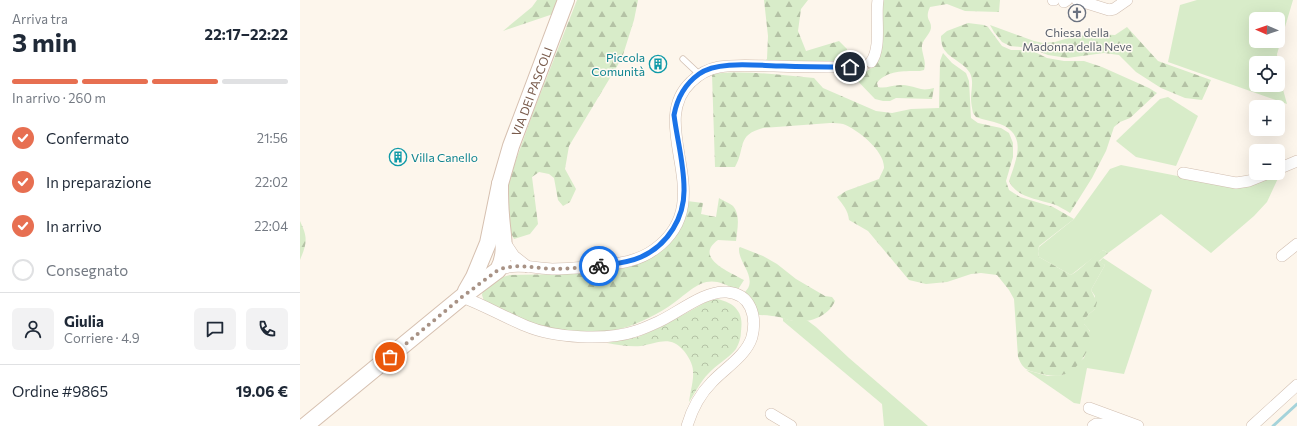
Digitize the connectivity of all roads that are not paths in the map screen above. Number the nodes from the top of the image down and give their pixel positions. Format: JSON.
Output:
{"nodes":[{"id":1,"x":566,"y":0,"type":"edge"},
{"id":2,"x":878,"y":0,"type":"edge"},
{"id":3,"x":1077,"y":0,"type":"edge"},
{"id":4,"x":1127,"y":0,"type":"edge"},
{"id":5,"x":683,"y":58,"type":"dead end"},
{"id":6,"x":872,"y":62,"type":"dead end"},
{"id":7,"x":850,"y":67,"type":"tunnel mouth"},
{"id":8,"x":699,"y":74,"type":"junction"},
{"id":9,"x":1297,"y":161,"type":"edge"},
{"id":10,"x":1285,"y":166,"type":"edge"},
{"id":11,"x":1183,"y":173,"type":"dead end"},
{"id":12,"x":1252,"y":180,"type":"edge"},
{"id":13,"x":500,"y":184,"type":"junction"},
{"id":14,"x":504,"y":241,"type":"junction"},
{"id":15,"x":488,"y":243,"type":"junction"},
{"id":16,"x":1297,"y":244,"type":"edge"},
{"id":17,"x":1282,"y":256,"type":"dead end"},
{"id":18,"x":528,"y":267,"type":"junction"},
{"id":19,"x":498,"y":270,"type":"junction"},
{"id":20,"x":462,"y":297,"type":"junction"},
{"id":21,"x":1297,"y":385,"type":"edge"},
{"id":22,"x":1089,"y":408,"type":"dead end"},
{"id":23,"x":771,"y":414,"type":"dead end"},
{"id":24,"x":305,"y":426,"type":"edge"},
{"id":25,"x":687,"y":426,"type":"edge"},
{"id":26,"x":791,"y":426,"type":"edge"},
{"id":27,"x":1093,"y":426,"type":"edge"},
{"id":28,"x":1137,"y":426,"type":"edge"},
{"id":29,"x":1252,"y":426,"type":"edge"}],
"edges":[{"from":1,"to":13,"type":"street","name":"VIA DEI PASCOLI"},
{"from":2,"to":6,"type":"street"},
{"from":3,"to":4,"type":"street"},
{"from":5,"to":8,"type":"lane"},
{"from":7,"to":8,"type":"street"},
{"from":8,"to":18,"type":"street"},
{"from":9,"to":10,"type":"street"},
{"from":11,"to":12,"type":"street"},
{"from":13,"to":14,"type":"street","name":"VIA DEI PASCOLI"},
{"from":13,"to":15,"type":"street","name":"VIA DEI PASCOLI"},
{"from":14,"to":18,"type":"street","name":"VIA DEI PASCOLI"},
{"from":14,"to":19,"type":"street","name":"VIA DEI PASCOLI"},
{"from":15,"to":19,"type":"street"},
{"from":15,"to":20,"type":"street","name":"VIA DEI PASCOLI"},
{"from":16,"to":17,"type":"street"},
{"from":18,"to":19,"type":"street"},
{"from":19,"to":20,"type":"street"},
{"from":20,"to":24,"type":"street"},
{"from":20,"to":25,"type":"street"},
{"from":21,"to":29,"type":"street"},
{"from":22,"to":28,"type":"street"},
{"from":23,"to":26,"type":"street"},
{"from":27,"to":28,"type":"street"}]}
